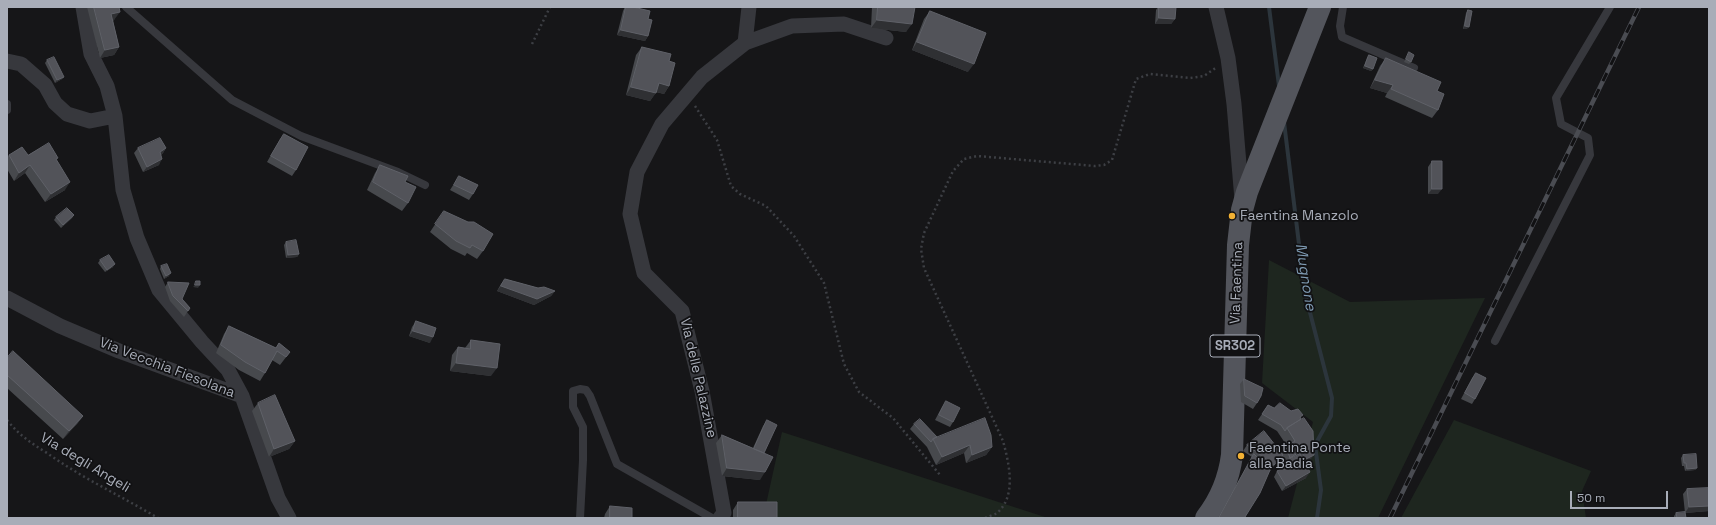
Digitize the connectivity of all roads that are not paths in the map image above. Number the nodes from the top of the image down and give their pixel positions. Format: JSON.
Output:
{"nodes":[{"id":1,"x":83,"y":7,"type":"edge"},
{"id":2,"x":126,"y":7,"type":"edge"},
{"id":3,"x":749,"y":7,"type":"edge"},
{"id":4,"x":1216,"y":7,"type":"edge"},
{"id":5,"x":1343,"y":7,"type":"edge"},
{"id":6,"x":1610,"y":7,"type":"edge"},
{"id":7,"x":1319,"y":9,"type":"edge"},
{"id":8,"x":886,"y":38,"type":"dead end"},
{"id":9,"x":745,"y":43,"type":"junction"},
{"id":10,"x":7,"y":62,"type":"edge"},
{"id":11,"x":1414,"y":68,"type":"dead end"},
{"id":12,"x":7,"y":104,"type":"edge"},
{"id":13,"x":7,"y":110,"type":"edge"},
{"id":14,"x":115,"y":116,"type":"junction"},
{"id":15,"x":425,"y":185,"type":"dead end"},
{"id":16,"x":1242,"y":210,"type":"junction"},
{"id":17,"x":7,"y":298,"type":"edge"},
{"id":18,"x":1495,"y":341,"type":"dead end"},
{"id":19,"x":242,"y":396,"type":"junction"},
{"id":20,"x":289,"y":518,"type":"edge"},
{"id":21,"x":580,"y":518,"type":"edge"},
{"id":22,"x":712,"y":518,"type":"edge"},
{"id":23,"x":720,"y":518,"type":"edge"},
{"id":24,"x":1206,"y":518,"type":"edge"}],
"edges":[{"from":1,"to":14,"type":"street","name":"Via Vecchia Fiesolana"},
{"from":2,"to":15,"type":"lane"},
{"from":3,"to":9,"type":"street"},
{"from":4,"to":16,"type":"street","name":"Via Faentina"},
{"from":5,"to":11,"type":"lane"},
{"from":6,"to":18,"type":"lane"},
{"from":7,"to":16,"type":"main road","name":"Via Faentina","number":"SR302"},
{"from":8,"to":9,"type":"street","name":"Via delle Palazzine"},
{"from":9,"to":23,"type":"street","name":"Via delle Palazzine"},
{"from":10,"to":14,"type":"street"},
{"from":12,"to":13,"type":"lane"},
{"from":14,"to":19,"type":"street","name":"Via Vecchia Fiesolana"},
{"from":16,"to":24,"type":"main road","name":"Via Faentina","number":"SR302"},
{"from":17,"to":19,"type":"street","name":"Via Vecchia Fiesolana"},
{"from":19,"to":20,"type":"street"},
{"from":21,"to":22,"type":"lane"}]}
